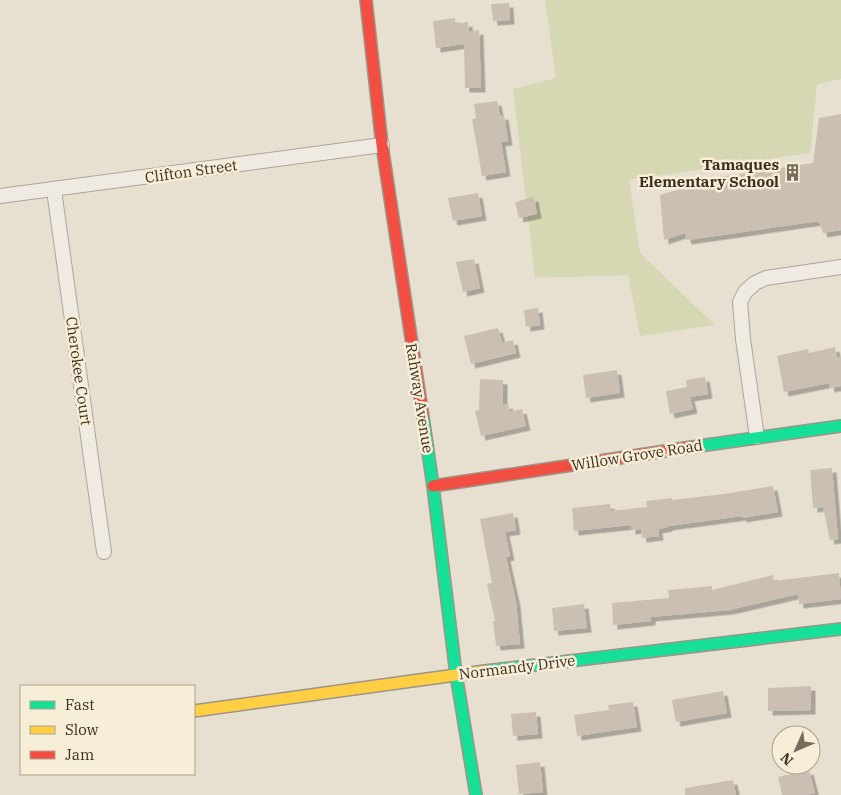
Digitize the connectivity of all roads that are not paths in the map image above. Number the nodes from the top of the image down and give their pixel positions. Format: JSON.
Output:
{"nodes":[{"id":1,"x":366,"y":0,"type":"edge"},
{"id":2,"x":382,"y":145,"type":"junction"},
{"id":3,"x":54,"y":190,"type":"junction"},
{"id":4,"x":0,"y":196,"type":"edge"},
{"id":5,"x":841,"y":267,"type":"edge"},
{"id":6,"x":841,"y":426,"type":"edge"},
{"id":7,"x":757,"y":437,"type":"junction"},
{"id":8,"x":433,"y":486,"type":"junction"},
{"id":9,"x":104,"y":552,"type":"dead end"},
{"id":10,"x":841,"y":629,"type":"edge"},
{"id":11,"x":456,"y":674,"type":"junction"},
{"id":12,"x":195,"y":711,"type":"edge"},
{"id":13,"x":476,"y":795,"type":"edge"}],
"edges":[{"from":1,"to":2,"type":"street","name":"Rahway Avenue"},
{"from":2,"to":3,"type":"street","name":"Clifton Street"},
{"from":2,"to":8,"type":"street","name":"Rahway Avenue"},
{"from":3,"to":4,"type":"street","name":"Clifton Street"},
{"from":3,"to":9,"type":"street","name":"Cherokee Court"},
{"from":5,"to":7,"type":"street"},
{"from":6,"to":7,"type":"street","name":"Willow Grove Road"},
{"from":7,"to":8,"type":"street","name":"Willow Grove Road"},
{"from":8,"to":11,"type":"street","name":"Rahway Avenue"},
{"from":10,"to":11,"type":"street","name":"Normandy Drive"},
{"from":11,"to":12,"type":"street","name":"Normandy Drive"},
{"from":11,"to":13,"type":"street","name":"Rahway Avenue"}]}
